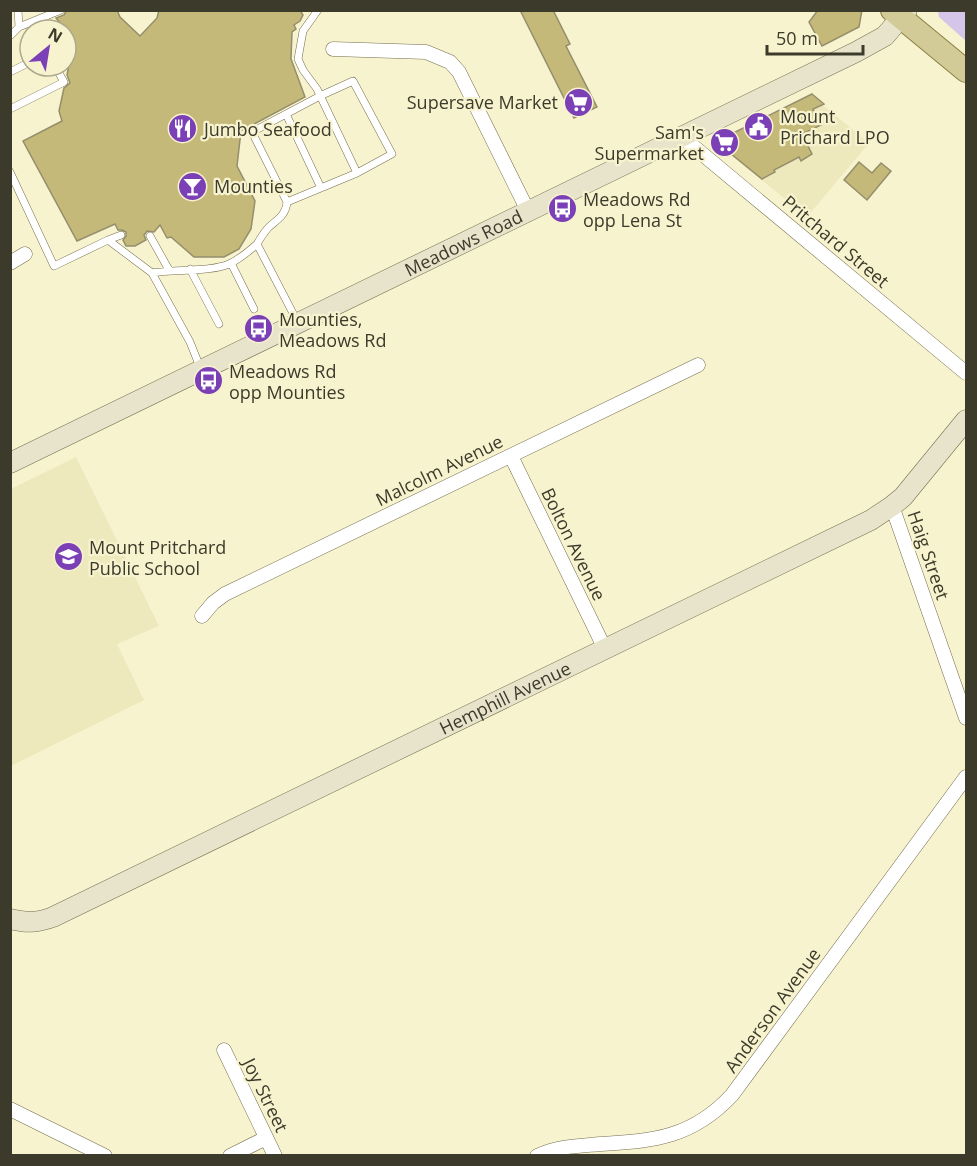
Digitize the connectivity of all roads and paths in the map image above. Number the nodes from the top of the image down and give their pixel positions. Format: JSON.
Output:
{"nodes":[{"id":1,"x":61,"y":10,"type":"edge"},
{"id":2,"x":318,"y":10,"type":"edge"},
{"id":3,"x":900,"y":13,"type":"edge"},
{"id":4,"x":47,"y":18,"type":"edge"},
{"id":5,"x":333,"y":49,"type":"dead end"},
{"id":6,"x":966,"y":71,"type":"edge"},
{"id":7,"x":62,"y":78,"type":"edge"},
{"id":8,"x":320,"y":96,"type":"junction"},
{"id":9,"x":10,"y":109,"type":"edge"},
{"id":10,"x":286,"y":114,"type":"junction"},
{"id":11,"x":682,"y":137,"type":"junction"},
{"id":12,"x":10,"y":172,"type":"edge"},
{"id":13,"x":357,"y":173,"type":"junction"},
{"id":14,"x":321,"y":188,"type":"junction"},
{"id":15,"x":287,"y":202,"type":"junction"},
{"id":16,"x":528,"y":211,"type":"junction"},
{"id":17,"x":121,"y":235,"type":"dead end"},
{"id":18,"x":150,"y":236,"type":"dead end"},
{"id":19,"x":108,"y":240,"type":"junction"},
{"id":20,"x":256,"y":244,"type":"junction"},
{"id":21,"x":26,"y":254,"type":"dead end"},
{"id":22,"x":10,"y":262,"type":"edge"},
{"id":23,"x":231,"y":263,"type":"junction"},
{"id":24,"x":190,"y":269,"type":"junction"},
{"id":25,"x":169,"y":270,"type":"junction"},
{"id":26,"x":152,"y":273,"type":"junction"},
{"id":27,"x":254,"y":309,"type":"dead end"},
{"id":28,"x":298,"y":322,"type":"junction"},
{"id":29,"x":219,"y":324,"type":"dead end"},
{"id":30,"x":698,"y":364,"type":"dead end"},
{"id":31,"x":201,"y":370,"type":"junction"},
{"id":32,"x":966,"y":373,"type":"edge"},
{"id":33,"x":966,"y":420,"type":"edge"},
{"id":34,"x":511,"y":456,"type":"junction"},
{"id":35,"x":10,"y":463,"type":"edge"},
{"id":36,"x":892,"y":506,"type":"junction"},
{"id":37,"x":202,"y":616,"type":"dead end"},
{"id":38,"x":605,"y":649,"type":"junction"},
{"id":39,"x":966,"y":718,"type":"edge"},
{"id":40,"x":966,"y":777,"type":"edge"},
{"id":41,"x":10,"y":919,"type":"edge"},
{"id":42,"x":224,"y":1050,"type":"dead end"},
{"id":43,"x":10,"y":1109,"type":"edge"},
{"id":44,"x":266,"y":1137,"type":"junction"},
{"id":45,"x":624,"y":1149,"type":"edge"},
{"id":46,"x":105,"y":1155,"type":"edge"},
{"id":47,"x":230,"y":1155,"type":"edge"},
{"id":48,"x":275,"y":1155,"type":"edge"},
{"id":49,"x":537,"y":1155,"type":"edge"}],
"edges":[{"from":1,"to":4,"type":"lane"},
{"from":2,"to":8,"type":"lane"},
{"from":3,"to":6,"type":"main road"},
{"from":3,"to":11,"type":"street","name":"Meadows Road"},
{"from":5,"to":16,"type":"street"},
{"from":7,"to":9,"type":"lane"},
{"from":8,"to":10,"type":"lane"},
{"from":8,"to":13,"type":"lane"},
{"from":8,"to":13,"type":"lane"},
{"from":10,"to":14,"type":"lane"},
{"from":10,"to":15,"type":"lane"},
{"from":11,"to":16,"type":"street","name":"Meadows Road"},
{"from":11,"to":32,"type":"street","name":"Pritchard Street"},
{"from":12,"to":19,"type":"lane"},
{"from":13,"to":14,"type":"lane"},
{"from":14,"to":15,"type":"lane"},
{"from":15,"to":20,"type":"lane"},
{"from":16,"to":28,"type":"street","name":"Meadows Road"},
{"from":17,"to":19,"type":"lane"},
{"from":18,"to":25,"type":"lane"},
{"from":19,"to":26,"type":"lane"},
{"from":20,"to":23,"type":"lane"},
{"from":20,"to":28,"type":"lane"},
{"from":21,"to":22,"type":"street"},
{"from":23,"to":24,"type":"lane"},
{"from":23,"to":27,"type":"lane"},
{"from":24,"to":25,"type":"lane"},
{"from":24,"to":29,"type":"lane"},
{"from":25,"to":26,"type":"lane"},
{"from":26,"to":31,"type":"lane"},
{"from":28,"to":31,"type":"street","name":"Meadows Road"},
{"from":30,"to":34,"type":"street","name":"Malcolm Avenue"},
{"from":31,"to":35,"type":"street","name":"Meadows Road"},
{"from":33,"to":36,"type":"street","name":"Hemphill Avenue"},
{"from":34,"to":37,"type":"street","name":"Malcolm Avenue"},
{"from":34,"to":38,"type":"street","name":"Bolton Avenue"},
{"from":36,"to":38,"type":"street","name":"Hemphill Avenue"},
{"from":36,"to":39,"type":"street","name":"Haig Street"},
{"from":38,"to":41,"type":"street","name":"Hemphill Avenue"},
{"from":40,"to":45,"type":"street","name":"Anderson Avenue"},
{"from":42,"to":44,"type":"street","name":"Joy Street"},
{"from":43,"to":46,"type":"street"},
{"from":44,"to":47,"type":"street"},
{"from":44,"to":48,"type":"street","name":"Joy Street"},
{"from":45,"to":49,"type":"street","name":"Anderson Avenue"}]}
